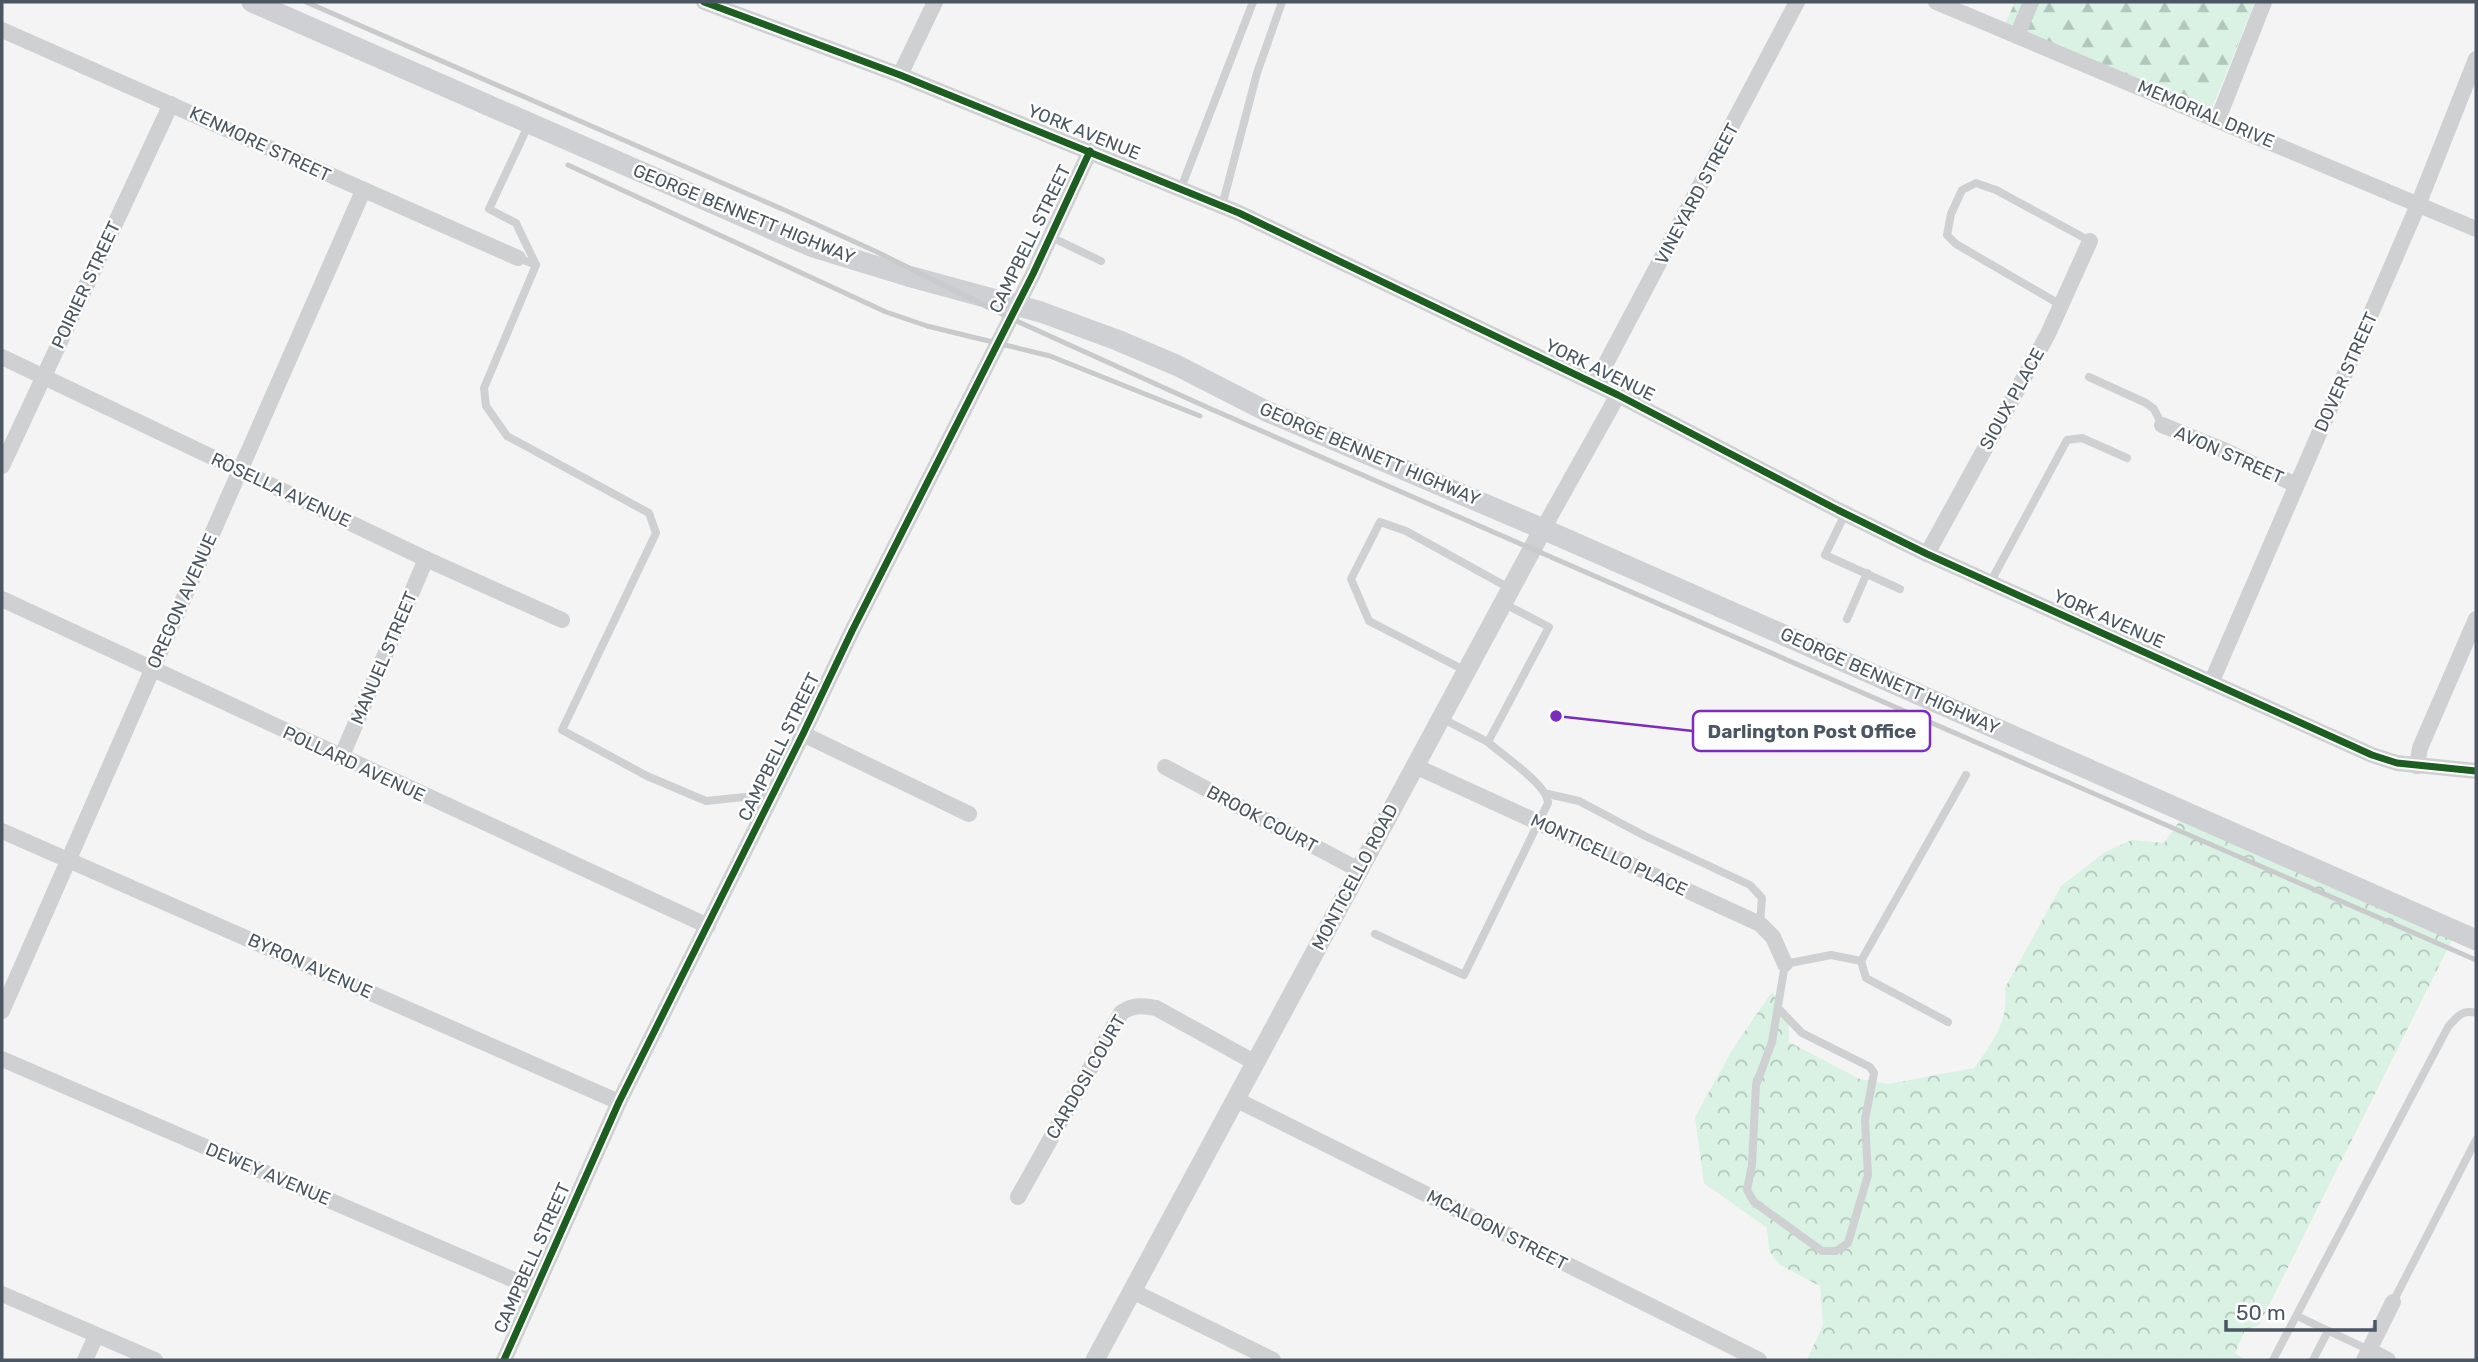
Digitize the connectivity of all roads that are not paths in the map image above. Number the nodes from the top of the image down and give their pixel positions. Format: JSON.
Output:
{"nodes":[{"id":1,"x":252,"y":2,"type":"edge"},
{"id":2,"x":704,"y":2,"type":"edge"},
{"id":3,"x":934,"y":2,"type":"edge"},
{"id":4,"x":1253,"y":2,"type":"edge"},
{"id":5,"x":1282,"y":2,"type":"edge"},
{"id":6,"x":1797,"y":2,"type":"edge"},
{"id":7,"x":1936,"y":2,"type":"edge"},
{"id":8,"x":2031,"y":2,"type":"edge"},
{"id":9,"x":2264,"y":2,"type":"edge"},
{"id":10,"x":2,"y":30,"type":"edge"},
{"id":11,"x":2017,"y":36,"type":"junction"},
{"id":12,"x":2476,"y":59,"type":"edge"},
{"id":13,"x":900,"y":75,"type":"junction"},
{"id":14,"x":172,"y":104,"type":"junction"},
{"id":15,"x":2218,"y":118,"type":"junction"},
{"id":16,"x":529,"y":123,"type":"junction"},
{"id":17,"x":1090,"y":151,"type":"junction"},
{"id":18,"x":1181,"y":188,"type":"junction"},
{"id":19,"x":363,"y":191,"type":"junction"},
{"id":20,"x":2418,"y":205,"type":"junction"},
{"id":21,"x":1222,"y":206,"type":"junction"},
{"id":22,"x":2476,"y":229,"type":"edge"},
{"id":23,"x":1051,"y":237,"type":"junction"},
{"id":24,"x":2090,"y":242,"type":"joint"},
{"id":25,"x":518,"y":258,"type":"joint"},
{"id":26,"x":1101,"y":261,"type":"dead end"},
{"id":27,"x":536,"y":265,"type":"junction"},
{"id":28,"x":1017,"y":305,"type":"junction"},
{"id":29,"x":2061,"y":305,"type":"junction"},
{"id":30,"x":2,"y":357,"type":"edge"},
{"id":31,"x":44,"y":376,"type":"junction"},
{"id":32,"x":2089,"y":377,"type":"dead end"},
{"id":33,"x":1595,"y":384,"type":"junction"},
{"id":34,"x":1618,"y":395,"type":"junction"},
{"id":35,"x":2162,"y":425,"type":"joint"},
{"id":36,"x":2127,"y":458,"type":"dead end"},
{"id":37,"x":2,"y":466,"type":"edge"},
{"id":38,"x":241,"y":471,"type":"junction"},
{"id":39,"x":2296,"y":485,"type":"junction"},
{"id":40,"x":1845,"y":514,"type":"junction"},
{"id":41,"x":1543,"y":529,"type":"junction"},
{"id":42,"x":1927,"y":554,"type":"junction"},
{"id":43,"x":426,"y":559,"type":"junction"},
{"id":44,"x":1867,"y":573,"type":"junction"},
{"id":45,"x":1990,"y":583,"type":"junction"},
{"id":46,"x":1900,"y":589,"type":"dead end"},
{"id":47,"x":1507,"y":596,"type":"junction"},
{"id":48,"x":2,"y":599,"type":"edge"},
{"id":49,"x":1847,"y":619,"type":"dead end"},
{"id":50,"x":2476,"y":619,"type":"edge"},
{"id":51,"x":562,"y":620,"type":"dead end"},
{"id":52,"x":151,"y":669,"type":"junction"},
{"id":53,"x":1466,"y":671,"type":"junction"},
{"id":54,"x":2211,"y":683,"type":"junction"},
{"id":55,"x":1441,"y":719,"type":"junction"},
{"id":56,"x":803,"y":734,"type":"junction"},
{"id":57,"x":1488,"y":742,"type":"junction"},
{"id":58,"x":341,"y":758,"type":"junction"},
{"id":59,"x":1415,"y":766,"type":"junction"},
{"id":60,"x":2417,"y":766,"type":"junction"},
{"id":61,"x":1165,"y":767,"type":"dead end"},
{"id":62,"x":2476,"y":771,"type":"edge"},
{"id":63,"x":1966,"y":775,"type":"dead end"},
{"id":64,"x":773,"y":794,"type":"junction"},
{"id":65,"x":1548,"y":794,"type":"junction"},
{"id":66,"x":969,"y":814,"type":"dead end"},
{"id":67,"x":1539,"y":822,"type":"junction"},
{"id":68,"x":2,"y":831,"type":"edge"},
{"id":69,"x":68,"y":860,"type":"junction"},
{"id":70,"x":1359,"y":870,"type":"junction"},
{"id":71,"x":1760,"y":924,"type":"junction"},
{"id":72,"x":708,"y":926,"type":"junction"},
{"id":73,"x":1375,"y":934,"type":"dead end"},
{"id":74,"x":2476,"y":940,"type":"edge"},
{"id":75,"x":1861,"y":961,"type":"junction"},
{"id":76,"x":1785,"y":964,"type":"junction"},
{"id":77,"x":1778,"y":1007,"type":"junction"},
{"id":78,"x":2,"y":1011,"type":"edge"},
{"id":79,"x":2476,"y":1013,"type":"edge"},
{"id":80,"x":1948,"y":1022,"type":"dead end"},
{"id":81,"x":2,"y":1059,"type":"edge"},
{"id":82,"x":1254,"y":1062,"type":"junction"},
{"id":83,"x":1235,"y":1099,"type":"junction"},
{"id":84,"x":618,"y":1102,"type":"junction"},
{"id":85,"x":2476,"y":1140,"type":"edge"},
{"id":86,"x":1018,"y":1197,"type":"dead end"},
{"id":87,"x":535,"y":1289,"type":"junction"},
{"id":88,"x":1132,"y":1292,"type":"junction"},
{"id":89,"x":2,"y":1294,"type":"edge"},
{"id":90,"x":2393,"y":1302,"type":"joint"},
{"id":91,"x":2297,"y":1316,"type":"junction"},
{"id":92,"x":2328,"y":1331,"type":"junction"},
{"id":93,"x":96,"y":1336,"type":"junction"},
{"id":94,"x":2366,"y":1355,"type":"edge"},
{"id":95,"x":85,"y":1360,"type":"edge"},
{"id":96,"x":155,"y":1360,"type":"edge"},
{"id":97,"x":504,"y":1360,"type":"edge"},
{"id":98,"x":1095,"y":1360,"type":"edge"},
{"id":99,"x":1273,"y":1360,"type":"edge"},
{"id":100,"x":1759,"y":1360,"type":"edge"},
{"id":101,"x":2273,"y":1360,"type":"edge"},
{"id":102,"x":2313,"y":1360,"type":"edge"},
{"id":103,"x":2388,"y":1360,"type":"edge"}],
"edges":[{"from":1,"to":16,"type":"main road","name":"GEORGE BENNETT HIGHWAY"},
{"from":2,"to":13,"type":"street","name":"YORK AVENUE"},
{"from":3,"to":13,"type":"street"},
{"from":4,"to":18,"type":"lane"},
{"from":5,"to":21,"type":"lane"},
{"from":6,"to":33,"type":"street","name":"VINEYARD STREET"},
{"from":7,"to":11,"type":"street","name":"MEMORIAL DRIVE"},
{"from":8,"to":11,"type":"street"},
{"from":9,"to":15,"type":"street"},
{"from":10,"to":14,"type":"street","name":"KENMORE STREET"},
{"from":11,"to":15,"type":"street","name":"MEMORIAL DRIVE"},
{"from":12,"to":20,"type":"street","name":"DOVER STREET"},
{"from":13,"to":17,"type":"street","name":"YORK AVENUE"},
{"from":14,"to":19,"type":"street","name":"KENMORE STREET"},
{"from":14,"to":31,"type":"street","name":"POIRIER STREET"},
{"from":15,"to":20,"type":"street","name":"MEMORIAL DRIVE"},
{"from":16,"to":27,"type":"lane"},
{"from":16,"to":28,"type":"main road","name":"GEORGE BENNETT HIGHWAY"},
{"from":17,"to":18,"type":"street","name":"YORK AVENUE"},
{"from":17,"to":23,"type":"street","name":"CAMPBELL STREET"},
{"from":18,"to":21,"type":"street","name":"YORK AVENUE"},
{"from":19,"to":25,"type":"street","name":"KENMORE STREET"},
{"from":19,"to":38,"type":"street","name":"OREGON AVENUE"},
{"from":20,"to":22,"type":"street","name":"MEMORIAL DRIVE"},
{"from":20,"to":39,"type":"street","name":"DOVER STREET"},
{"from":21,"to":33,"type":"street","name":"YORK AVENUE"},
{"from":23,"to":26,"type":"lane"},
{"from":23,"to":28,"type":"street","name":"CAMPBELL STREET"},
{"from":24,"to":29,"type":"street","name":"SIOUX PLACE"},
{"from":24,"to":29,"type":"lane"},
{"from":25,"to":27,"type":"lane"},
{"from":27,"to":64,"type":"lane"},
{"from":28,"to":41,"type":"main road","name":"GEORGE BENNETT HIGHWAY"},
{"from":28,"to":56,"type":"street","name":"CAMPBELL STREET"},
{"from":29,"to":42,"type":"street","name":"SIOUX PLACE"},
{"from":30,"to":31,"type":"street","name":"ROSELLA AVENUE"},
{"from":31,"to":37,"type":"street","name":"POIRIER STREET"},
{"from":31,"to":38,"type":"street","name":"ROSELLA AVENUE"},
{"from":32,"to":35,"type":"lane"},
{"from":33,"to":34,"type":"street","name":"YORK AVENUE"},
{"from":34,"to":40,"type":"street","name":"YORK AVENUE"},
{"from":34,"to":41,"type":"street","name":"MONTICELLO ROAD"},
{"from":35,"to":39,"type":"street","name":"AVON STREET"},
{"from":36,"to":45,"type":"lane"},
{"from":38,"to":43,"type":"street","name":"ROSELLA AVENUE"},
{"from":38,"to":52,"type":"street","name":"OREGON AVENUE"},
{"from":39,"to":54,"type":"street","name":"DOVER STREET"},
{"from":40,"to":42,"type":"street","name":"YORK AVENUE"},
{"from":40,"to":44,"type":"lane"},
{"from":41,"to":47,"type":"street","name":"MONTICELLO ROAD"},
{"from":41,"to":74,"type":"main road","name":"GEORGE BENNETT HIGHWAY"},
{"from":42,"to":45,"type":"street","name":"YORK AVENUE"},
{"from":43,"to":51,"type":"street","name":"ROSELLA AVENUE"},
{"from":43,"to":58,"type":"street","name":"MANUEL STREET"},
{"from":44,"to":46,"type":"lane"},
{"from":44,"to":49,"type":"lane"},
{"from":45,"to":54,"type":"street","name":"YORK AVENUE"},
{"from":47,"to":53,"type":"street","name":"MONTICELLO ROAD"},
{"from":47,"to":53,"type":"lane"},
{"from":47,"to":57,"type":"lane"},
{"from":48,"to":52,"type":"street","name":"POLLARD AVENUE"},
{"from":50,"to":60,"type":"street"},
{"from":52,"to":58,"type":"street","name":"POLLARD AVENUE"},
{"from":52,"to":69,"type":"street","name":"OREGON AVENUE"},
{"from":53,"to":55,"type":"street","name":"MONTICELLO ROAD"},
{"from":54,"to":60,"type":"street","name":"YORK AVENUE"},
{"from":55,"to":57,"type":"lane"},
{"from":55,"to":59,"type":"street","name":"MONTICELLO ROAD"},
{"from":56,"to":64,"type":"street","name":"CAMPBELL STREET"},
{"from":56,"to":66,"type":"street"},
{"from":57,"to":65,"type":"lane"},
{"from":58,"to":72,"type":"street","name":"POLLARD AVENUE"},
{"from":59,"to":67,"type":"street","name":"MONTICELLO PLACE"},
{"from":59,"to":70,"type":"street","name":"MONTICELLO ROAD"},
{"from":60,"to":62,"type":"street","name":"YORK AVENUE"},
{"from":61,"to":70,"type":"street","name":"BROOK COURT"},
{"from":63,"to":75,"type":"lane"},
{"from":64,"to":72,"type":"street","name":"CAMPBELL STREET"},
{"from":65,"to":67,"type":"lane"},
{"from":65,"to":71,"type":"lane"},
{"from":67,"to":71,"type":"street","name":"MONTICELLO PLACE"},
{"from":67,"to":73,"type":"lane"},
{"from":68,"to":69,"type":"street","name":"BYRON AVENUE"},
{"from":69,"to":78,"type":"street","name":"OREGON AVENUE"},
{"from":69,"to":84,"type":"street","name":"BYRON AVENUE"},
{"from":70,"to":82,"type":"street","name":"MONTICELLO ROAD"},
{"from":71,"to":76,"type":"street"},
{"from":72,"to":84,"type":"street","name":"CAMPBELL STREET"},
{"from":75,"to":76,"type":"lane"},
{"from":75,"to":80,"type":"lane"},
{"from":76,"to":77,"type":"lane"},
{"from":77,"to":77,"type":"lane"},
{"from":79,"to":91,"type":"lane"},
{"from":81,"to":87,"type":"street","name":"DEWEY AVENUE"},
{"from":82,"to":83,"type":"street","name":"MONTICELLO ROAD"},
{"from":82,"to":86,"type":"street","name":"CARDOSI COURT"},
{"from":83,"to":88,"type":"street","name":"MONTICELLO ROAD"},
{"from":83,"to":100,"type":"street","name":"MCALOON STREET"},
{"from":84,"to":87,"type":"street","name":"CAMPBELL STREET"},
{"from":85,"to":90,"type":"lane"},
{"from":87,"to":97,"type":"street","name":"CAMPBELL STREET"},
{"from":88,"to":98,"type":"street","name":"MONTICELLO ROAD"},
{"from":88,"to":99,"type":"street"},
{"from":89,"to":93,"type":"street"},
{"from":90,"to":94,"type":"street"},
{"from":91,"to":92,"type":"lane"},
{"from":91,"to":101,"type":"lane"},
{"from":92,"to":94,"type":"lane"},
{"from":92,"to":102,"type":"lane"},
{"from":93,"to":95,"type":"street"},
{"from":93,"to":96,"type":"street"},
{"from":94,"to":103,"type":"street"}]}
